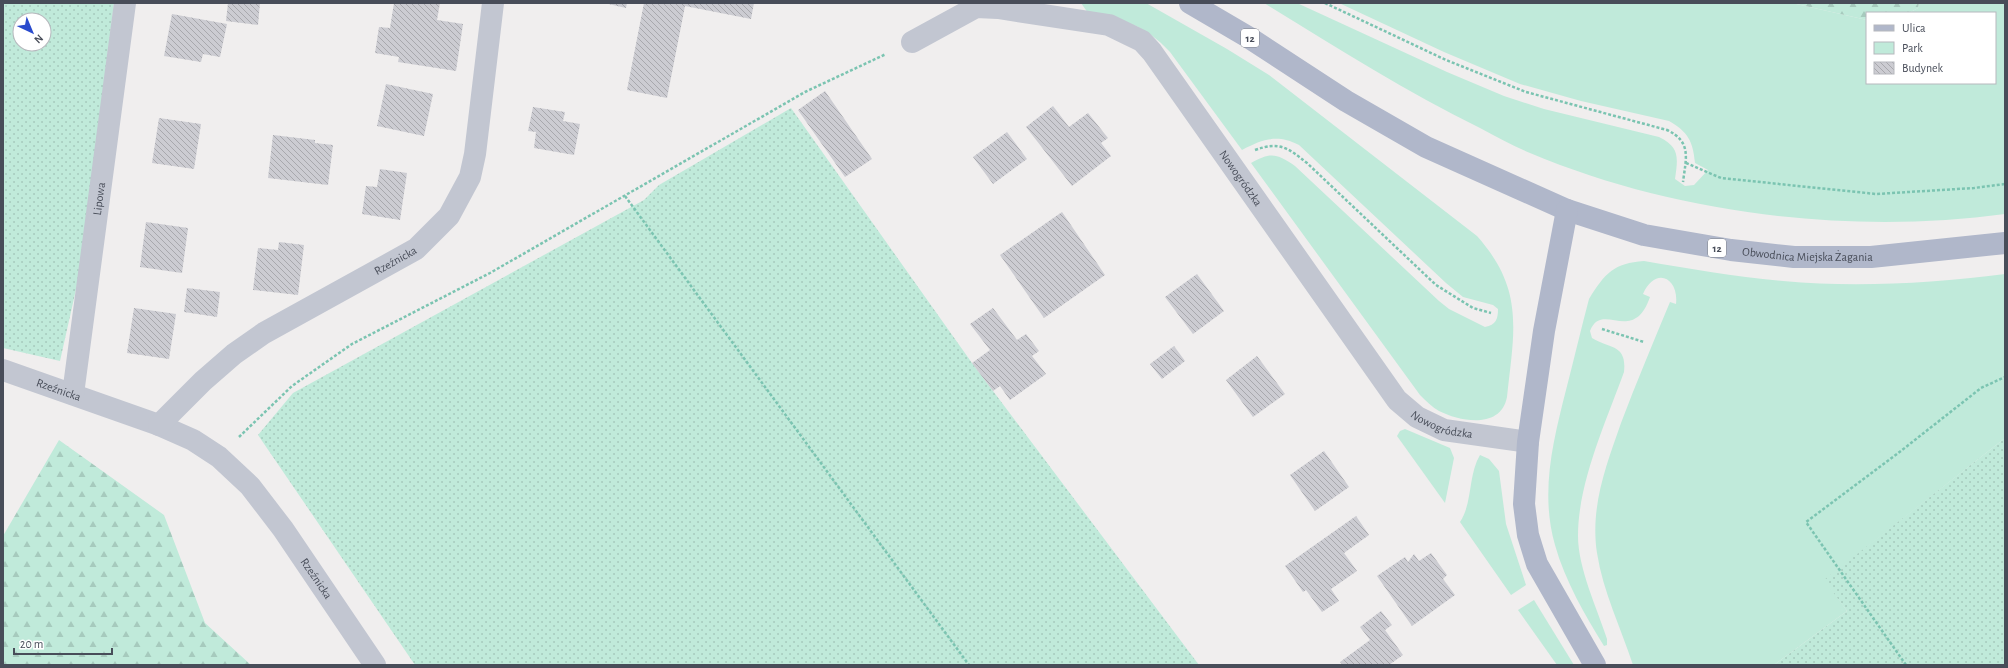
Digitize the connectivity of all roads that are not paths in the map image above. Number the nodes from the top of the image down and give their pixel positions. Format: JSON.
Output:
{"nodes":[{"id":1,"x":125,"y":3,"type":"edge"},
{"id":2,"x":493,"y":3,"type":"edge"},
{"id":3,"x":1190,"y":3,"type":"edge"},
{"id":4,"x":912,"y":42,"type":"road end"},
{"id":5,"x":1567,"y":210,"type":"junction"},
{"id":6,"x":2005,"y":243,"type":"edge"},
{"id":7,"x":3,"y":370,"type":"edge"},
{"id":8,"x":73,"y":394,"type":"junction"},
{"id":9,"x":158,"y":425,"type":"junction"},
{"id":10,"x":1528,"y":442,"type":"junction"},
{"id":11,"x":375,"y":665,"type":"edge"},
{"id":12,"x":1595,"y":665,"type":"edge"}],
"edges":[{"from":1,"to":8,"type":"street","name":"Lipowa"},
{"from":2,"to":9,"type":"street","name":"Rzeźnicka"},
{"from":3,"to":5,"type":"main road","number":"12"},
{"from":4,"to":10,"type":"street","name":"Nowogródzka"},
{"from":5,"to":6,"type":"main road","name":"Obwodnica Miejska Żagania","number":"12"},
{"from":5,"to":10,"type":"main road"},
{"from":7,"to":8,"type":"street","name":"Rzeźnicka"},
{"from":8,"to":9,"type":"street","name":"Rzeźnicka"},
{"from":9,"to":11,"type":"street","name":"Rzeźnicka"},
{"from":10,"to":12,"type":"main road"}]}
